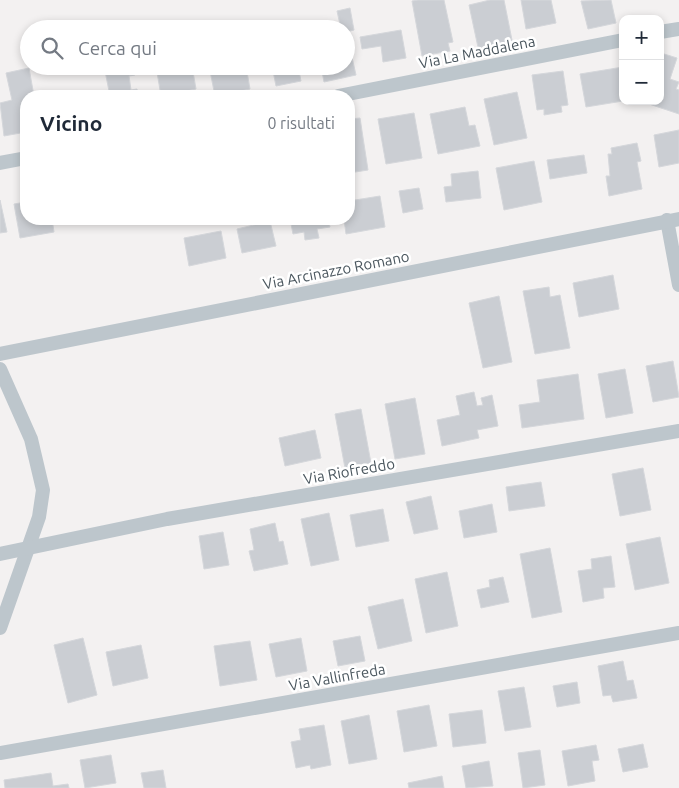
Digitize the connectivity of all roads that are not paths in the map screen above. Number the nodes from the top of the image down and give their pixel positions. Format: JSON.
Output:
{"nodes":[{"id":1,"x":679,"y":29,"type":"edge"},
{"id":2,"x":664,"y":31,"type":"edge"},
{"id":3,"x":619,"y":41,"type":"edge"},
{"id":4,"x":355,"y":93,"type":"edge"},
{"id":5,"x":20,"y":159,"type":"edge"},
{"id":6,"x":0,"y":164,"type":"edge"},
{"id":7,"x":673,"y":219,"type":"edge"},
{"id":8,"x":679,"y":285,"type":"edge"},
{"id":9,"x":0,"y":354,"type":"edge"},
{"id":10,"x":0,"y":369,"type":"edge"},
{"id":11,"x":679,"y":430,"type":"edge"},
{"id":12,"x":26,"y":549,"type":"junction"},
{"id":13,"x":0,"y":554,"type":"edge"},
{"id":14,"x":0,"y":628,"type":"edge"},
{"id":15,"x":679,"y":632,"type":"edge"},
{"id":16,"x":0,"y":753,"type":"edge"}],
"edges":[{"from":1,"to":2,"type":"street"},
{"from":3,"to":4,"type":"street","name":"Via La Maddalena"},
{"from":5,"to":6,"type":"street"},
{"from":7,"to":8,"type":"street"},
{"from":7,"to":9,"type":"street","name":"Via Arcinazzo Romano"},
{"from":10,"to":12,"type":"street"},
{"from":11,"to":12,"type":"street","name":"Via Riofreddo"},
{"from":12,"to":13,"type":"street","name":"Via Riofreddo"},
{"from":12,"to":14,"type":"street"},
{"from":15,"to":16,"type":"street","name":"Via Vallinfreda"}]}
